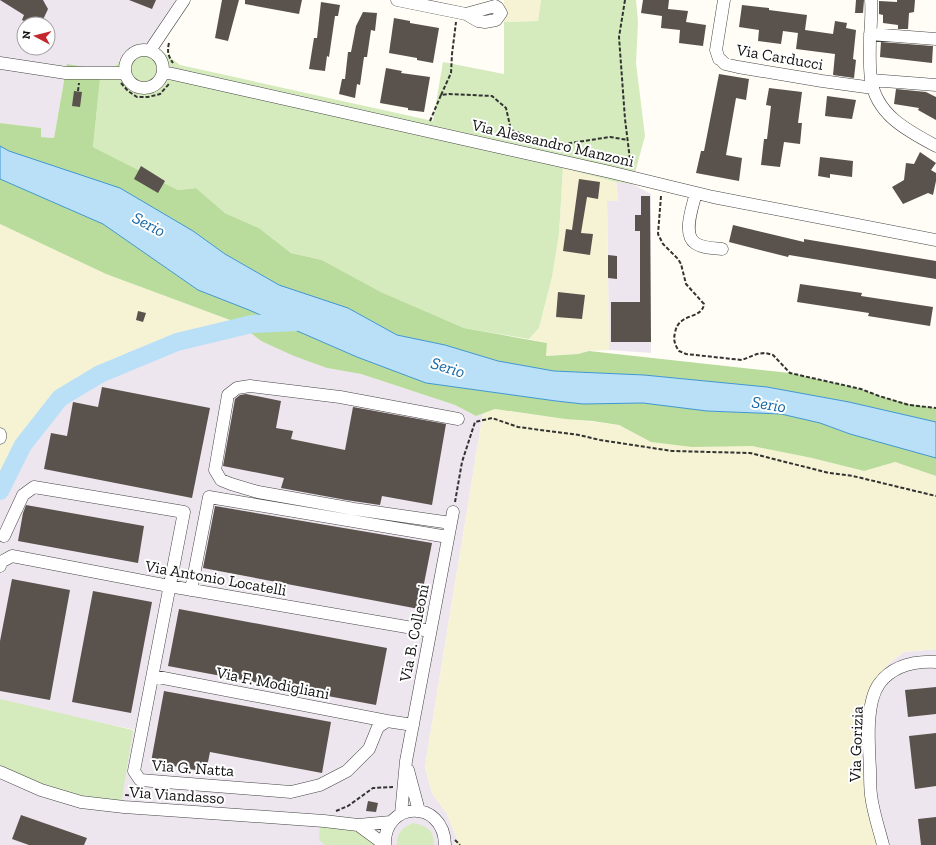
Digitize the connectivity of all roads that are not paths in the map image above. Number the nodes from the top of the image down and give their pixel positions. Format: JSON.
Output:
{"nodes":[{"id":1,"x":184,"y":0,"type":"edge"},
{"id":2,"x":397,"y":0,"type":"edge"},
{"id":3,"x":724,"y":0,"type":"edge"},
{"id":4,"x":871,"y":0,"type":"edge"},
{"id":5,"x":462,"y":13,"type":"road end"},
{"id":6,"x":870,"y":34,"type":"junction"},
{"id":7,"x":936,"y":39,"type":"edge"},
{"id":8,"x":152,"y":51,"type":"junction"},
{"id":9,"x":0,"y":63,"type":"edge"},
{"id":10,"x":164,"y":72,"type":"junction"},
{"id":11,"x":125,"y":73,"type":"junction"},
{"id":12,"x":872,"y":84,"type":"junction"},
{"id":13,"x":936,"y":85,"type":"edge"},
{"id":14,"x":936,"y":146,"type":"edge"},
{"id":15,"x":696,"y":193,"type":"junction"},
{"id":16,"x":936,"y":240,"type":"edge"},
{"id":17,"x":722,"y":249,"type":"dead end"},
{"id":18,"x":458,"y":419,"type":"dead end"},
{"id":19,"x":0,"y":434,"type":"edge"},
{"id":20,"x":0,"y":438,"type":"edge"},
{"id":21,"x":4,"y":536,"type":"dead end"},
{"id":22,"x":448,"y":537,"type":"junction"},
{"id":23,"x":0,"y":566,"type":"edge"},
{"id":24,"x":170,"y":586,"type":"junction"},
{"id":25,"x":191,"y":590,"type":"junction"},
{"id":26,"x":430,"y":631,"type":"junction"},
{"id":27,"x":936,"y":662,"type":"edge"},
{"id":28,"x":152,"y":676,"type":"junction"},
{"id":29,"x":387,"y":721,"type":"junction"},
{"id":30,"x":413,"y":725,"type":"junction"},
{"id":31,"x":406,"y":761,"type":"junction"},
{"id":32,"x":0,"y":772,"type":"edge"},
{"id":33,"x":419,"y":811,"type":"junction"},
{"id":34,"x":396,"y":818,"type":"junction"},
{"id":35,"x":358,"y":825,"type":"junction"},
{"id":36,"x":446,"y":843,"type":"edge"},
{"id":37,"x":384,"y":844,"type":"edge"},
{"id":38,"x":883,"y":845,"type":"edge"}],
"edges":[{"from":1,"to":8,"type":"street"},
{"from":2,"to":5,"type":"street"},
{"from":3,"to":12,"type":"street","name":"Via Carducci"},
{"from":4,"to":6,"type":"street"},
{"from":6,"to":7,"type":"street"},
{"from":6,"to":12,"type":"street"},
{"from":8,"to":10,"type":"street"},
{"from":8,"to":11,"type":"street"},
{"from":9,"to":11,"type":"street"},
{"from":10,"to":11,"type":"street"},
{"from":10,"to":15,"type":"street","name":"Via Alessandro Manzoni"},
{"from":12,"to":13,"type":"street","name":"Via Carducci"},
{"from":12,"to":14,"type":"street"},
{"from":15,"to":16,"type":"street","name":"Via Alessandro Manzoni"},
{"from":15,"to":17,"type":"street"},
{"from":18,"to":22,"type":"street","name":"Via B. Colleoni"},
{"from":19,"to":20,"type":"street"},
{"from":21,"to":24,"type":"street","name":"Via G. Natta"},
{"from":22,"to":25,"type":"street"},
{"from":22,"to":26,"type":"street","name":"Via B. Colleoni"},
{"from":23,"to":24,"type":"street","name":"Via Antonio Locatelli"},
{"from":24,"to":25,"type":"street","name":"Via Antonio Locatelli"},
{"from":24,"to":28,"type":"street","name":"Via G. Natta"},
{"from":25,"to":26,"type":"street","name":"Via Antonio Locatelli"},
{"from":26,"to":30,"type":"street","name":"Via B. Colleoni"},
{"from":27,"to":38,"type":"street","name":"Via Gorizia"},
{"from":28,"to":29,"type":"street","name":"Via F. Modigliani"},
{"from":28,"to":29,"type":"street","name":"Via G. Natta"},
{"from":29,"to":30,"type":"street"},
{"from":30,"to":31,"type":"street","name":"Via B. Colleoni"},
{"from":31,"to":33,"type":"street","name":"Via B. Colleoni"},
{"from":31,"to":34,"type":"street","name":"Via B. Colleoni"},
{"from":32,"to":35,"type":"street","name":"Via Viandasso"},
{"from":33,"to":34,"type":"street","name":"Via Viandasso"},
{"from":33,"to":36,"type":"street"},
{"from":34,"to":35,"type":"street","name":"Via Viandasso"},
{"from":34,"to":37,"type":"street","name":"Via B. Colleoni"},
{"from":35,"to":37,"type":"street","name":"Via Viandasso"}]}
